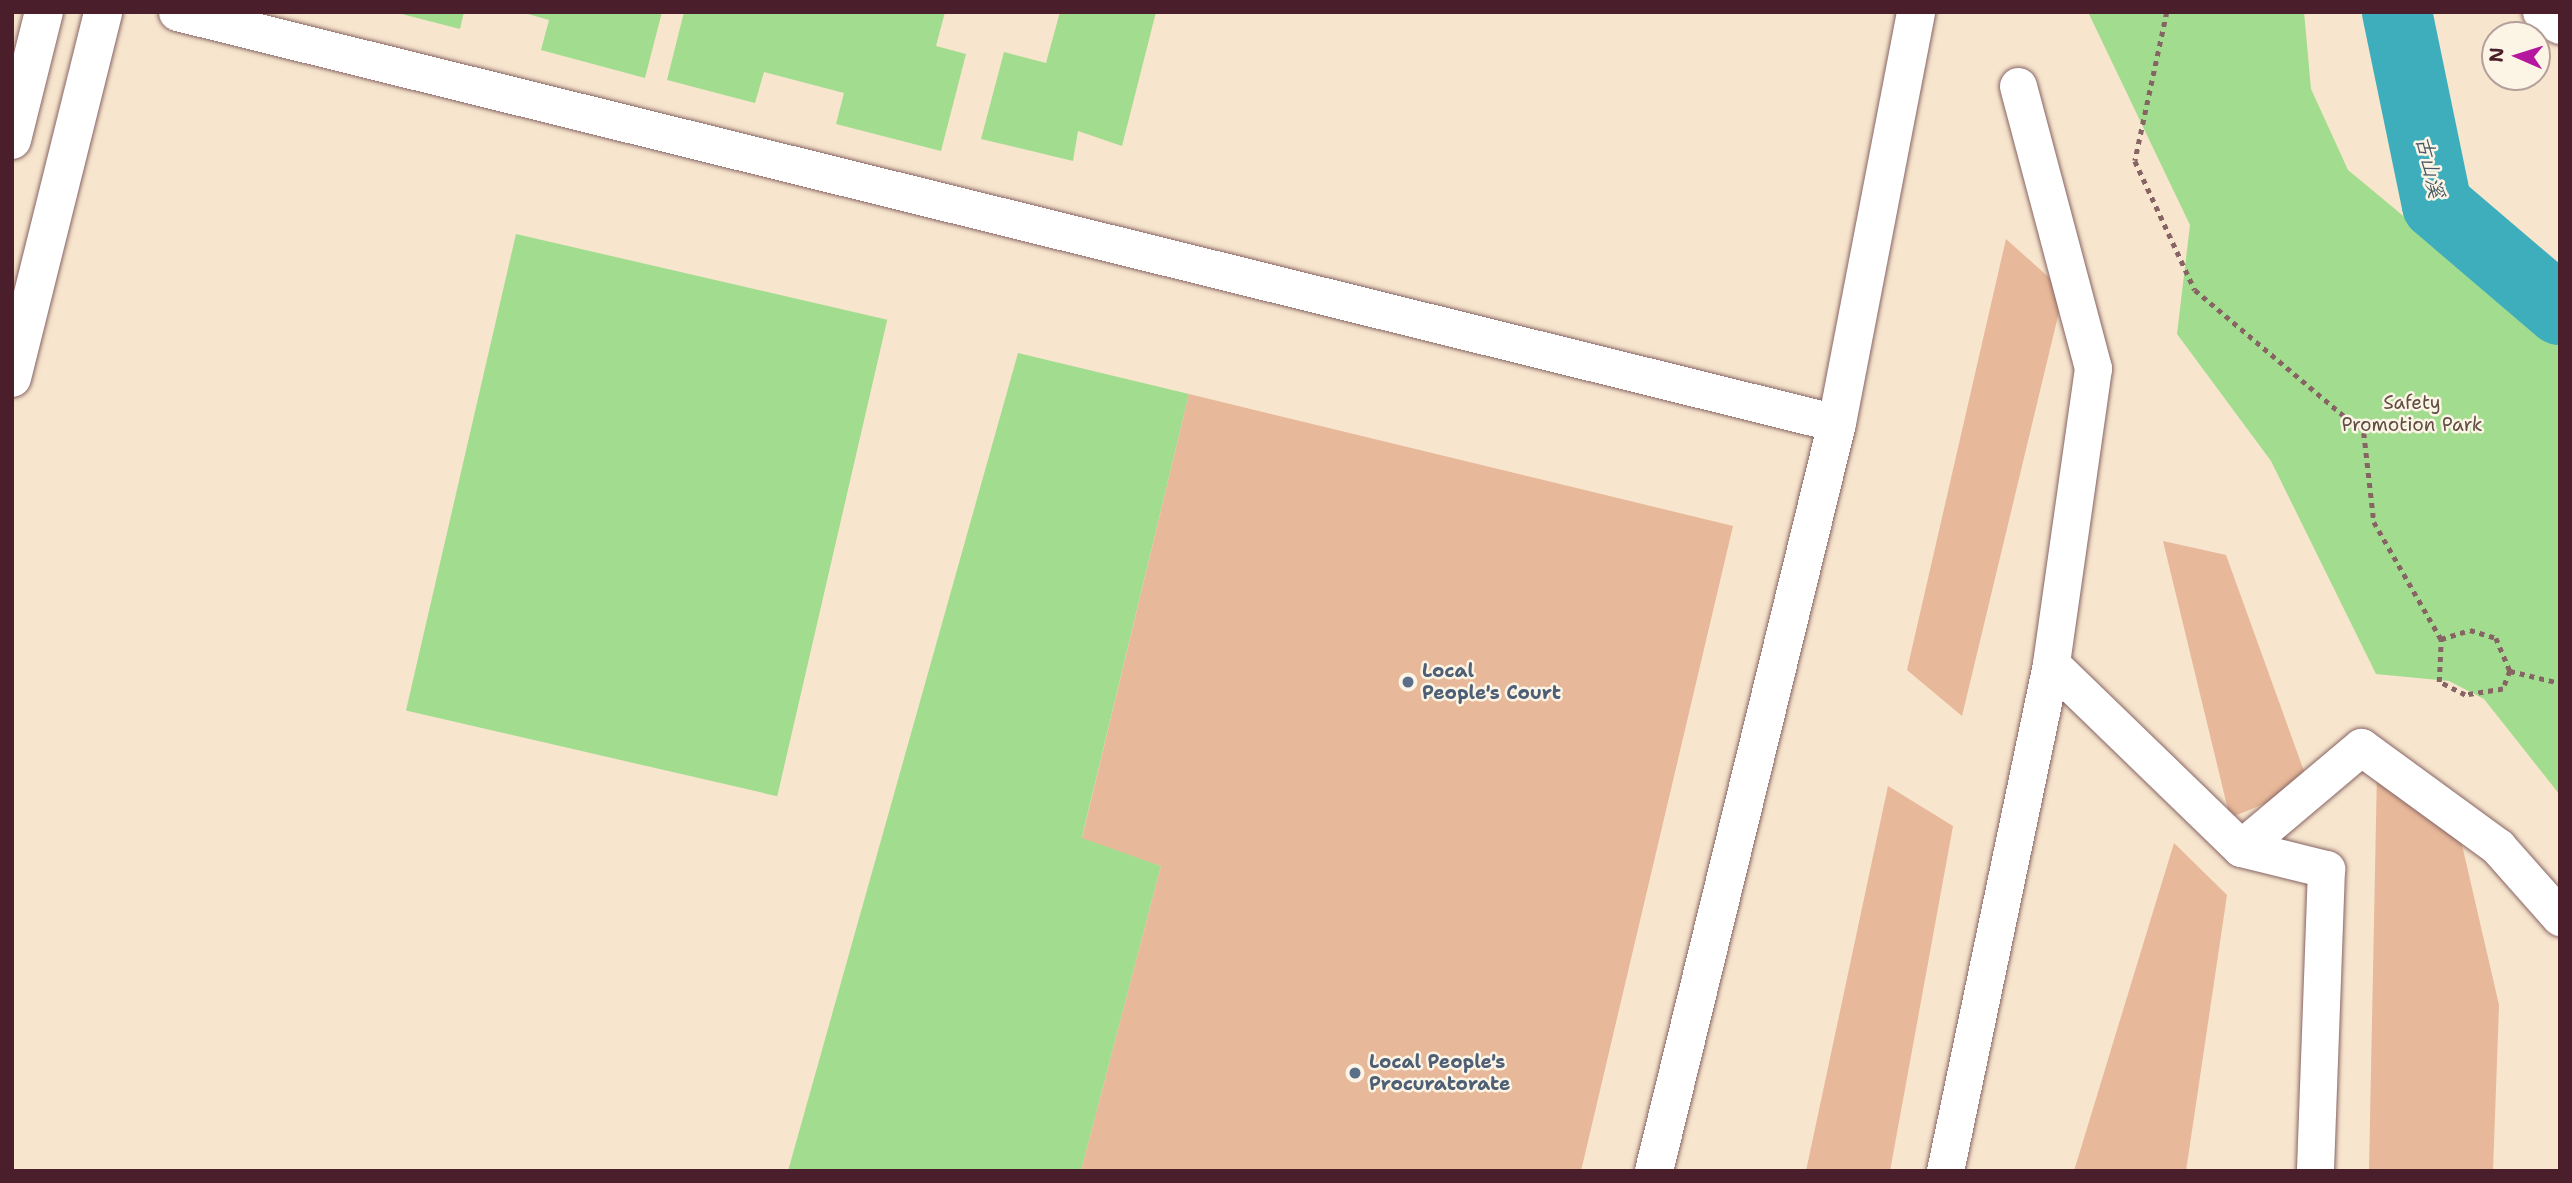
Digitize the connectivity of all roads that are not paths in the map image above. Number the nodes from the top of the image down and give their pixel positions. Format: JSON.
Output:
{"nodes":[{"id":1,"x":44,"y":12,"type":"edge"},
{"id":2,"x":103,"y":12,"type":"edge"},
{"id":3,"x":177,"y":12,"type":"edge"},
{"id":4,"x":1916,"y":12,"type":"edge"},
{"id":5,"x":2542,"y":12,"type":"edge"},
{"id":6,"x":2560,"y":25,"type":"edge"},
{"id":7,"x":2018,"y":86,"type":"dead end"},
{"id":8,"x":12,"y":140,"type":"edge"},
{"id":9,"x":12,"y":378,"type":"edge"},
{"id":10,"x":1837,"y":423,"type":"junction"},
{"id":11,"x":2051,"y":664,"type":"junction"},
{"id":12,"x":2241,"y":848,"type":"junction"},
{"id":13,"x":2560,"y":917,"type":"edge"},
{"id":14,"x":1654,"y":1171,"type":"edge"},
{"id":15,"x":1945,"y":1171,"type":"edge"},
{"id":16,"x":2315,"y":1171,"type":"edge"}],
"edges":[{"from":1,"to":8,"type":"street"},
{"from":2,"to":9,"type":"street"},
{"from":3,"to":10,"type":"street"},
{"from":4,"to":10,"type":"street"},
{"from":5,"to":6,"type":"street"},
{"from":7,"to":11,"type":"street"},
{"from":10,"to":14,"type":"street"},
{"from":11,"to":12,"type":"street"},
{"from":11,"to":15,"type":"street"},
{"from":12,"to":13,"type":"street"},
{"from":12,"to":16,"type":"street"}]}
